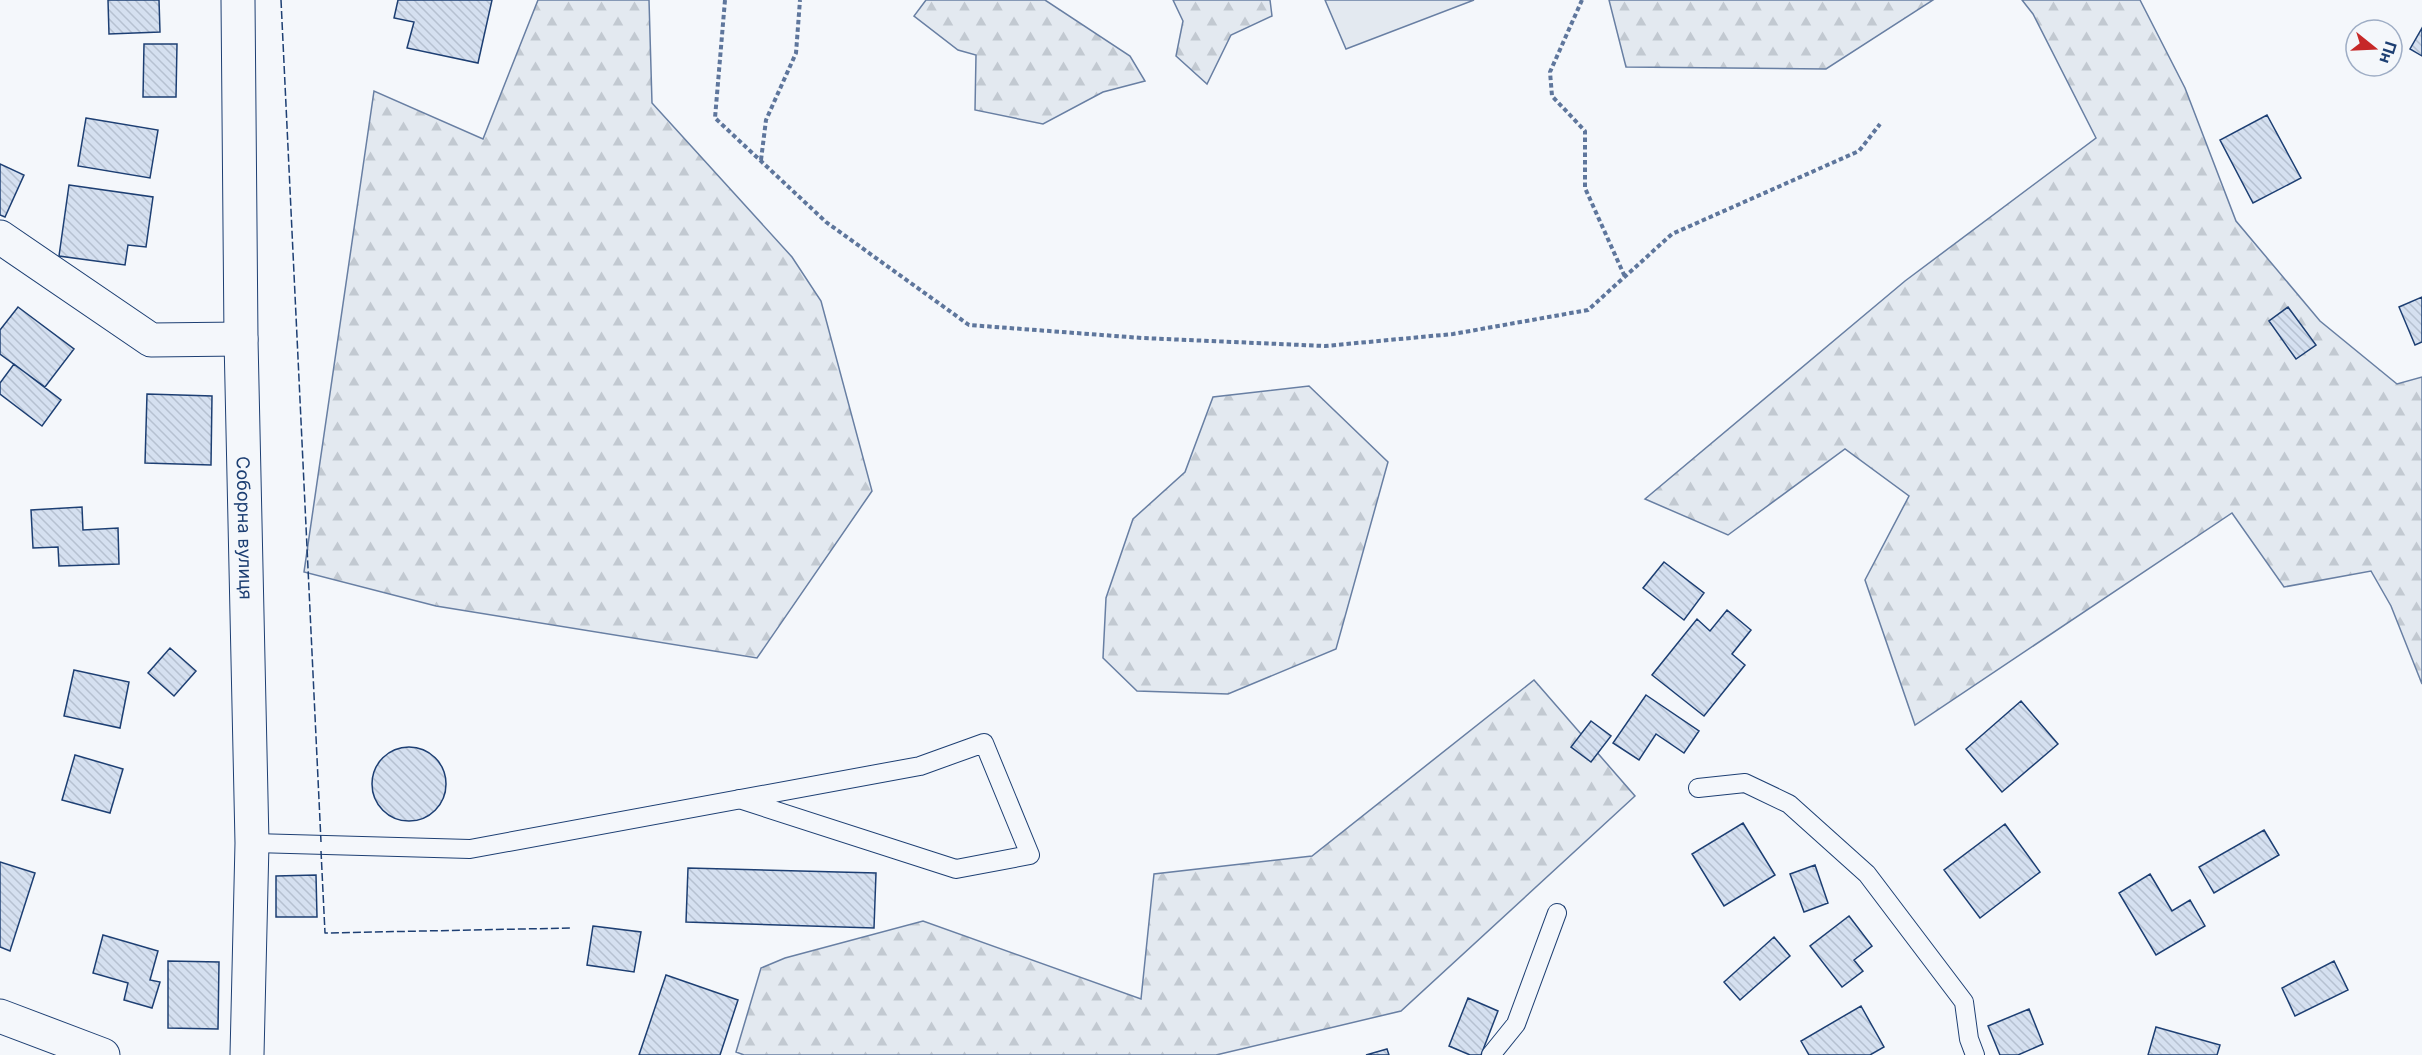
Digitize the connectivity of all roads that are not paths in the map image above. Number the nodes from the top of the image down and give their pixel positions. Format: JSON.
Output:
{"nodes":[{"id":1,"x":238,"y":0,"type":"edge"},
{"id":2,"x":0,"y":237,"type":"edge"},
{"id":3,"x":241,"y":339,"type":"junction"},
{"id":4,"x":1698,"y":788,"type":"dead end"},
{"id":5,"x":739,"y":799,"type":"junction"},
{"id":6,"x":252,"y":843,"type":"junction"},
{"id":7,"x":1557,"y":913,"type":"dead end"},
{"id":8,"x":0,"y":1016,"type":"edge"},
{"id":9,"x":103,"y":1055,"type":"edge"},
{"id":10,"x":247,"y":1055,"type":"edge"},
{"id":11,"x":1491,"y":1055,"type":"edge"},
{"id":12,"x":1975,"y":1055,"type":"edge"}],
"edges":[{"from":1,"to":3,"type":"main road","name":"Соборна вулиця"},
{"from":2,"to":3,"type":"main road"},
{"from":3,"to":6,"type":"main road","name":"Соборна вулиця"},
{"from":4,"to":12,"type":"lane"},
{"from":5,"to":5,"type":"lane"},
{"from":5,"to":6,"type":"lane"},
{"from":6,"to":10,"type":"main road","name":"Соборна вулиця"},
{"from":7,"to":11,"type":"lane"},
{"from":8,"to":9,"type":"main road"}]}
